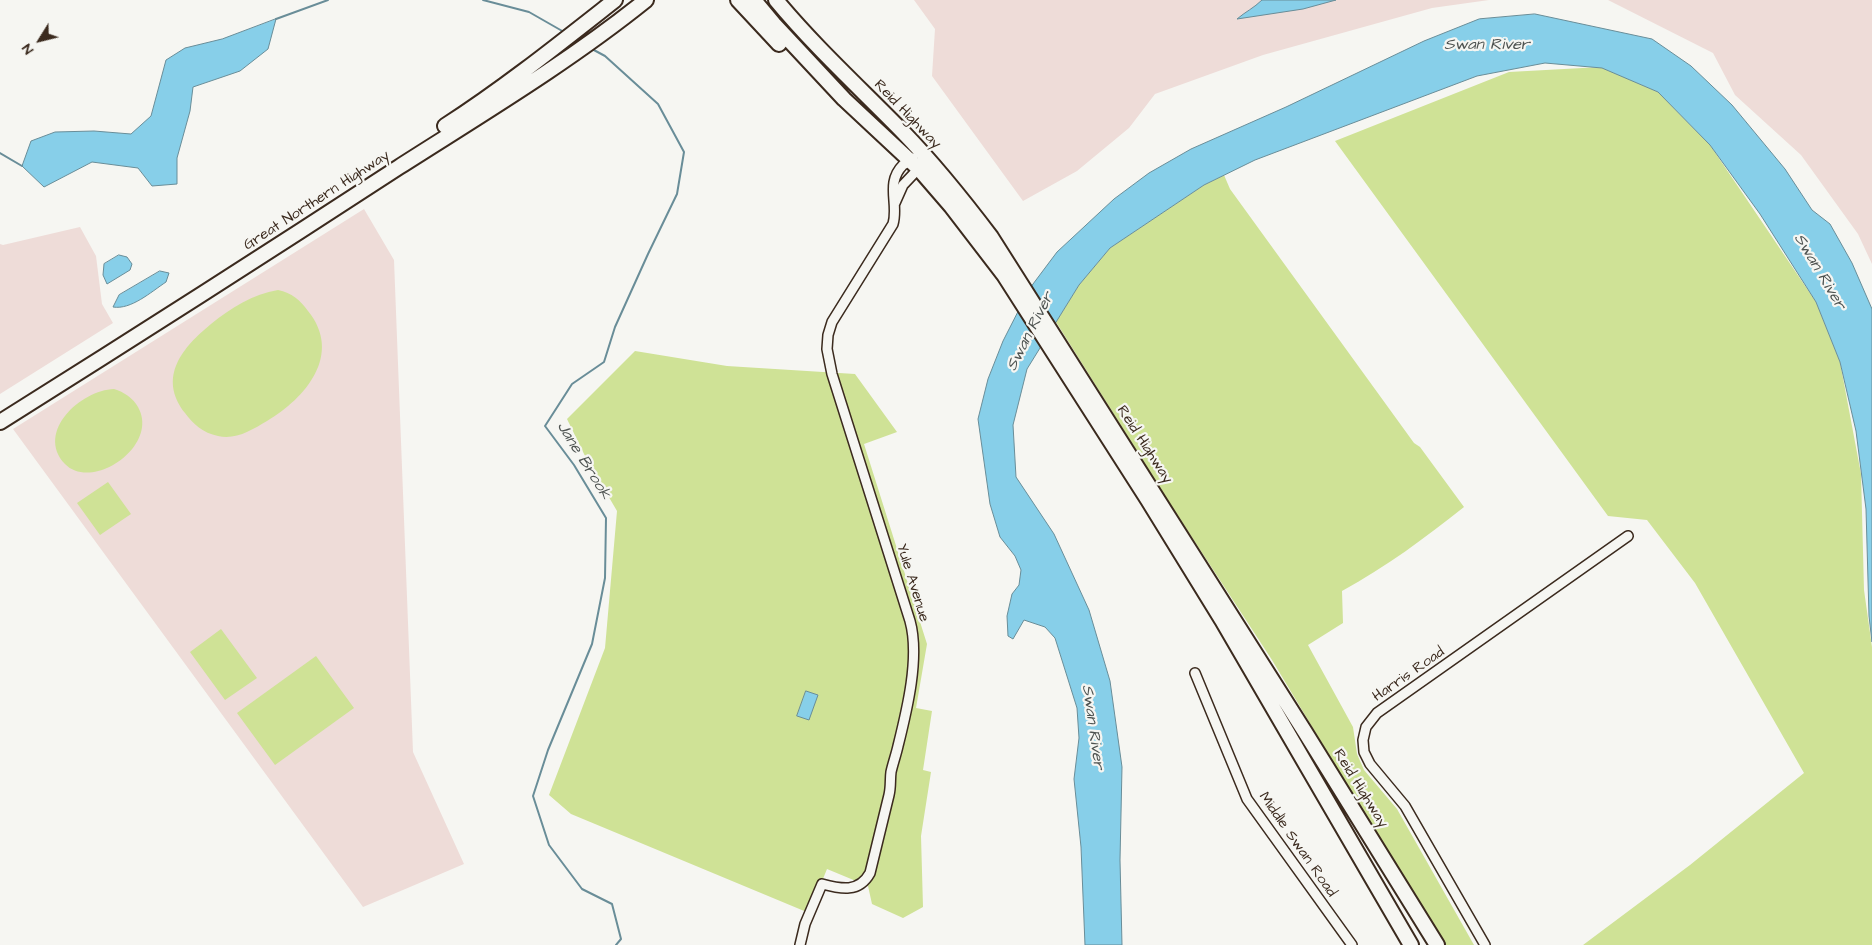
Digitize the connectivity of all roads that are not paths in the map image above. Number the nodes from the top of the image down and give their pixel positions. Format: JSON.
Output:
{"nodes":[{"id":1,"x":615,"y":0,"type":"edge"},
{"id":2,"x":646,"y":0,"type":"edge"},
{"id":3,"x":738,"y":0,"type":"edge"},
{"id":4,"x":754,"y":0,"type":"edge"},
{"id":5,"x":776,"y":0,"type":"edge"},
{"id":6,"x":844,"y":100,"type":"junction"},
{"id":7,"x":920,"y":160,"type":"junction"},
{"id":8,"x":895,"y":203,"type":"junction"},
{"id":9,"x":0,"y":411,"type":"edge"},
{"id":10,"x":0,"y":422,"type":"edge"},
{"id":11,"x":1151,"y":495,"type":"junction"},
{"id":12,"x":1628,"y":536,"type":"dead end"},
{"id":13,"x":1194,"y":673,"type":"dead end"},
{"id":14,"x":800,"y":945,"type":"edge"},
{"id":15,"x":1352,"y":945,"type":"edge"},
{"id":16,"x":1411,"y":945,"type":"edge"},
{"id":17,"x":1436,"y":945,"type":"edge"},
{"id":18,"x":1485,"y":945,"type":"edge"}],
"edges":[{"from":1,"to":9,"type":"highway","name":"Great Northern Highway"},
{"from":2,"to":10,"type":"highway","name":"Great Northern Highway"},
{"from":3,"to":6,"type":"highway"},
{"from":4,"to":6,"type":"highway","name":"Reid Highway"},
{"from":5,"to":7,"type":"highway","name":"Reid Highway"},
{"from":6,"to":7,"type":"highway","name":"Reid Highway"},
{"from":7,"to":8,"type":"street","name":"Yule Avenue"},
{"from":7,"to":8,"type":"street","name":"Yule Avenue"},
{"from":7,"to":11,"type":"highway","name":"Reid Highway"},
{"from":8,"to":14,"type":"street","name":"Yule Avenue"},
{"from":11,"to":16,"type":"highway","name":"Reid Highway"},
{"from":11,"to":17,"type":"highway","name":"Reid Highway"},
{"from":12,"to":18,"type":"street","name":"Harris Road"},
{"from":13,"to":15,"type":"street","name":"Middle Swan Road"}]}
